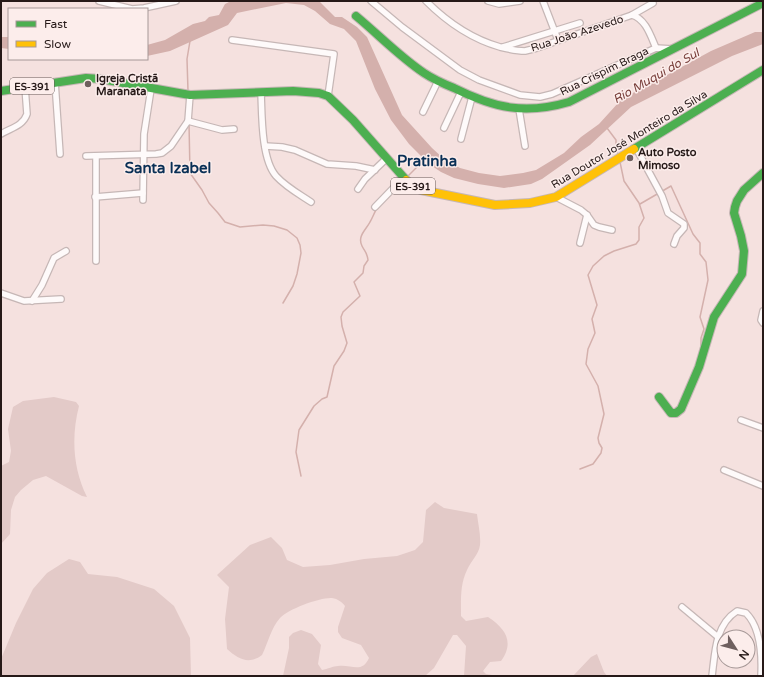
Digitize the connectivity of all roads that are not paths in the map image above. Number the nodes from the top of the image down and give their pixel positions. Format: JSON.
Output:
{"nodes":[{"id":1,"x":99,"y":1,"type":"edge"},
{"id":2,"x":176,"y":1,"type":"edge"},
{"id":3,"x":372,"y":1,"type":"edge"},
{"id":4,"x":426,"y":1,"type":"edge"},
{"id":5,"x":488,"y":1,"type":"edge"},
{"id":6,"x":520,"y":1,"type":"edge"},
{"id":7,"x":543,"y":1,"type":"edge"},
{"id":8,"x":653,"y":3,"type":"dead end"},
{"id":9,"x":763,"y":3,"type":"edge"},
{"id":10,"x":120,"y":4,"type":"edge"},
{"id":11,"x":130,"y":8,"type":"edge"},
{"id":12,"x":144,"y":8,"type":"edge"},
{"id":13,"x":632,"y":15,"type":"junction"},
{"id":14,"x":356,"y":16,"type":"dead end"},
{"id":15,"x":580,"y":23,"type":"dead end"},
{"id":16,"x":555,"y":31,"type":"junction"},
{"id":17,"x":232,"y":40,"type":"dead end"},
{"id":18,"x":558,"y":40,"type":"junction"},
{"id":19,"x":503,"y":48,"type":"junction"},
{"id":20,"x":656,"y":48,"type":"junction"},
{"id":21,"x":673,"y":49,"type":"junction"},
{"id":22,"x":763,"y":70,"type":"edge"},
{"id":23,"x":438,"y":81,"type":"junction"},
{"id":24,"x":60,"y":82,"type":"junction"},
{"id":25,"x":25,"y":87,"type":"junction"},
{"id":26,"x":152,"y":89,"type":"junction"},
{"id":27,"x":1,"y":91,"type":"edge"},
{"id":28,"x":261,"y":92,"type":"junction"},
{"id":29,"x":461,"y":92,"type":"junction"},
{"id":30,"x":190,"y":95,"type":"junction"},
{"id":31,"x":328,"y":96,"type":"junction"},
{"id":32,"x":472,"y":97,"type":"junction"},
{"id":33,"x":540,"y":97,"type":"junction"},
{"id":34,"x":541,"y":108,"type":"junction"},
{"id":35,"x":519,"y":109,"type":"junction"},
{"id":36,"x":423,"y":112,"type":"dead end"},
{"id":37,"x":188,"y":121,"type":"junction"},
{"id":38,"x":444,"y":128,"type":"dead end"},
{"id":39,"x":234,"y":129,"type":"dead end"},
{"id":40,"x":1,"y":134,"type":"edge"},
{"id":41,"x":461,"y":139,"type":"dead end"},
{"id":42,"x":265,"y":146,"type":"junction"},
{"id":43,"x":525,"y":146,"type":"dead end"},
{"id":44,"x":636,"y":148,"type":"junction"},
{"id":45,"x":60,"y":154,"type":"dead end"},
{"id":46,"x":144,"y":154,"type":"junction"},
{"id":47,"x":86,"y":156,"type":"dead end"},
{"id":48,"x":96,"y":156,"type":"junction"},
{"id":49,"x":387,"y":158,"type":"junction"},
{"id":50,"x":375,"y":170,"type":"junction"},
{"id":51,"x":763,"y":173,"type":"edge"},
{"id":52,"x":404,"y":177,"type":"junction"},
{"id":53,"x":358,"y":189,"type":"dead end"},
{"id":54,"x":143,"y":193,"type":"junction"},
{"id":55,"x":95,"y":197,"type":"junction"},
{"id":56,"x":556,"y":197,"type":"junction"},
{"id":57,"x":143,"y":200,"type":"dead end"},
{"id":58,"x":311,"y":202,"type":"dead end"},
{"id":59,"x":375,"y":207,"type":"dead end"},
{"id":60,"x":587,"y":216,"type":"junction"},
{"id":61,"x":612,"y":230,"type":"dead end"},
{"id":62,"x":580,"y":243,"type":"dead end"},
{"id":63,"x":674,"y":244,"type":"dead end"},
{"id":64,"x":66,"y":251,"type":"dead end"},
{"id":65,"x":96,"y":261,"type":"dead end"},
{"id":66,"x":2,"y":296,"type":"edge"},
{"id":67,"x":61,"y":299,"type":"dead end"},
{"id":68,"x":32,"y":301,"type":"junction"},
{"id":69,"x":763,"y":311,"type":"edge"},
{"id":70,"x":763,"y":323,"type":"edge"},
{"id":71,"x":659,"y":397,"type":"dead end"},
{"id":72,"x":741,"y":420,"type":"dead end"},
{"id":73,"x":763,"y":428,"type":"edge"},
{"id":74,"x":724,"y":470,"type":"dead end"},
{"id":75,"x":763,"y":486,"type":"edge"},
{"id":76,"x":682,"y":608,"type":"dead end"},
{"id":77,"x":721,"y":629,"type":"edge"},
{"id":78,"x":756,"y":629,"type":"edge"},
{"id":79,"x":756,"y":630,"type":"edge"},
{"id":80,"x":716,"y":635,"type":"edge"},
{"id":81,"x":716,"y":650,"type":"edge"},
{"id":82,"x":712,"y":676,"type":"edge"},
{"id":83,"x":761,"y":676,"type":"edge"}],
"edges":[{"from":1,"to":10,"type":"street"},
{"from":2,"to":12,"type":"street"},
{"from":3,"to":33,"type":"street"},
{"from":4,"to":19,"type":"street","name":"Rua João Azevedo"},
{"from":5,"to":6,"type":"street"},
{"from":7,"to":16,"type":"street"},
{"from":8,"to":13,"type":"street"},
{"from":9,"to":21,"type":"main road","name":"Rua Crispim Braga"},
{"from":10,"to":11,"type":"street"},
{"from":13,"to":18,"type":"street","name":"Rua João Azevedo"},
{"from":13,"to":20,"type":"street","name":"Rua João Azevedo"},
{"from":14,"to":23,"type":"main road","name":"Rua Crispim Braga"},
{"from":15,"to":16,"type":"street"},
{"from":16,"to":18,"type":"street"},
{"from":16,"to":19,"type":"street"},
{"from":17,"to":31,"type":"street"},
{"from":18,"to":19,"type":"street","name":"Rua João Azevedo"},
{"from":20,"to":21,"type":"street"},
{"from":20,"to":33,"type":"street"},
{"from":21,"to":34,"type":"main road","name":"Rua Crispim Braga"},
{"from":22,"to":44,"type":"main road","name":"Rua Doutor José Monteiro da Silva","number":"ES-391"},
{"from":23,"to":29,"type":"main road","name":"Rua Crispim Braga"},
{"from":23,"to":36,"type":"street"},
{"from":24,"to":25,"type":"main road","number":"ES-391"},
{"from":24,"to":26,"type":"main road","number":"ES-391"},
{"from":24,"to":45,"type":"street"},
{"from":25,"to":27,"type":"main road","number":"ES-391"},
{"from":25,"to":40,"type":"street"},
{"from":26,"to":30,"type":"main road","number":"ES-391"},
{"from":26,"to":46,"type":"street"},
{"from":28,"to":30,"type":"main road","number":"ES-391"},
{"from":28,"to":31,"type":"main road","number":"ES-391"},
{"from":28,"to":42,"type":"street"},
{"from":29,"to":32,"type":"main road","name":"Rua Crispim Braga"},
{"from":29,"to":38,"type":"street"},
{"from":30,"to":37,"type":"street"},
{"from":31,"to":49,"type":"main road","name":"Rua Doutor José Monteiro da Silva","number":"ES-391"},
{"from":32,"to":35,"type":"main road","name":"Rua Crispim Braga"},
{"from":32,"to":41,"type":"street"},
{"from":33,"to":34,"type":"street"},
{"from":34,"to":35,"type":"main road","name":"Rua Crispim Braga"},
{"from":35,"to":43,"type":"street"},
{"from":37,"to":39,"type":"street"},
{"from":37,"to":46,"type":"street"},
{"from":42,"to":50,"type":"street"},
{"from":42,"to":58,"type":"street"},
{"from":44,"to":56,"type":"main road","name":"Rua Doutor José Monteiro da Silva","number":"ES-391"},
{"from":44,"to":63,"type":"street"},
{"from":46,"to":48,"type":"street"},
{"from":46,"to":54,"type":"street"},
{"from":47,"to":48,"type":"street"},
{"from":48,"to":55,"type":"street"},
{"from":49,"to":50,"type":"street"},
{"from":49,"to":52,"type":"main road","name":"Rua Doutor José Monteiro da Silva","number":"ES-391"},
{"from":50,"to":53,"type":"street"},
{"from":51,"to":71,"type":"main road"},
{"from":52,"to":56,"type":"main road","name":"Rua Doutor José Monteiro da Silva","number":"ES-391"},
{"from":52,"to":59,"type":"street"},
{"from":54,"to":55,"type":"street"},
{"from":54,"to":57,"type":"street"},
{"from":55,"to":65,"type":"street"},
{"from":56,"to":60,"type":"street"},
{"from":60,"to":61,"type":"street"},
{"from":60,"to":62,"type":"street"},
{"from":64,"to":68,"type":"street"},
{"from":66,"to":68,"type":"street"},
{"from":67,"to":68,"type":"street"},
{"from":69,"to":70,"type":"street"},
{"from":72,"to":73,"type":"street"},
{"from":74,"to":75,"type":"street"},
{"from":76,"to":80,"type":"street"},
{"from":77,"to":78,"type":"street"},
{"from":79,"to":83,"type":"street"},
{"from":81,"to":82,"type":"street"}]}
